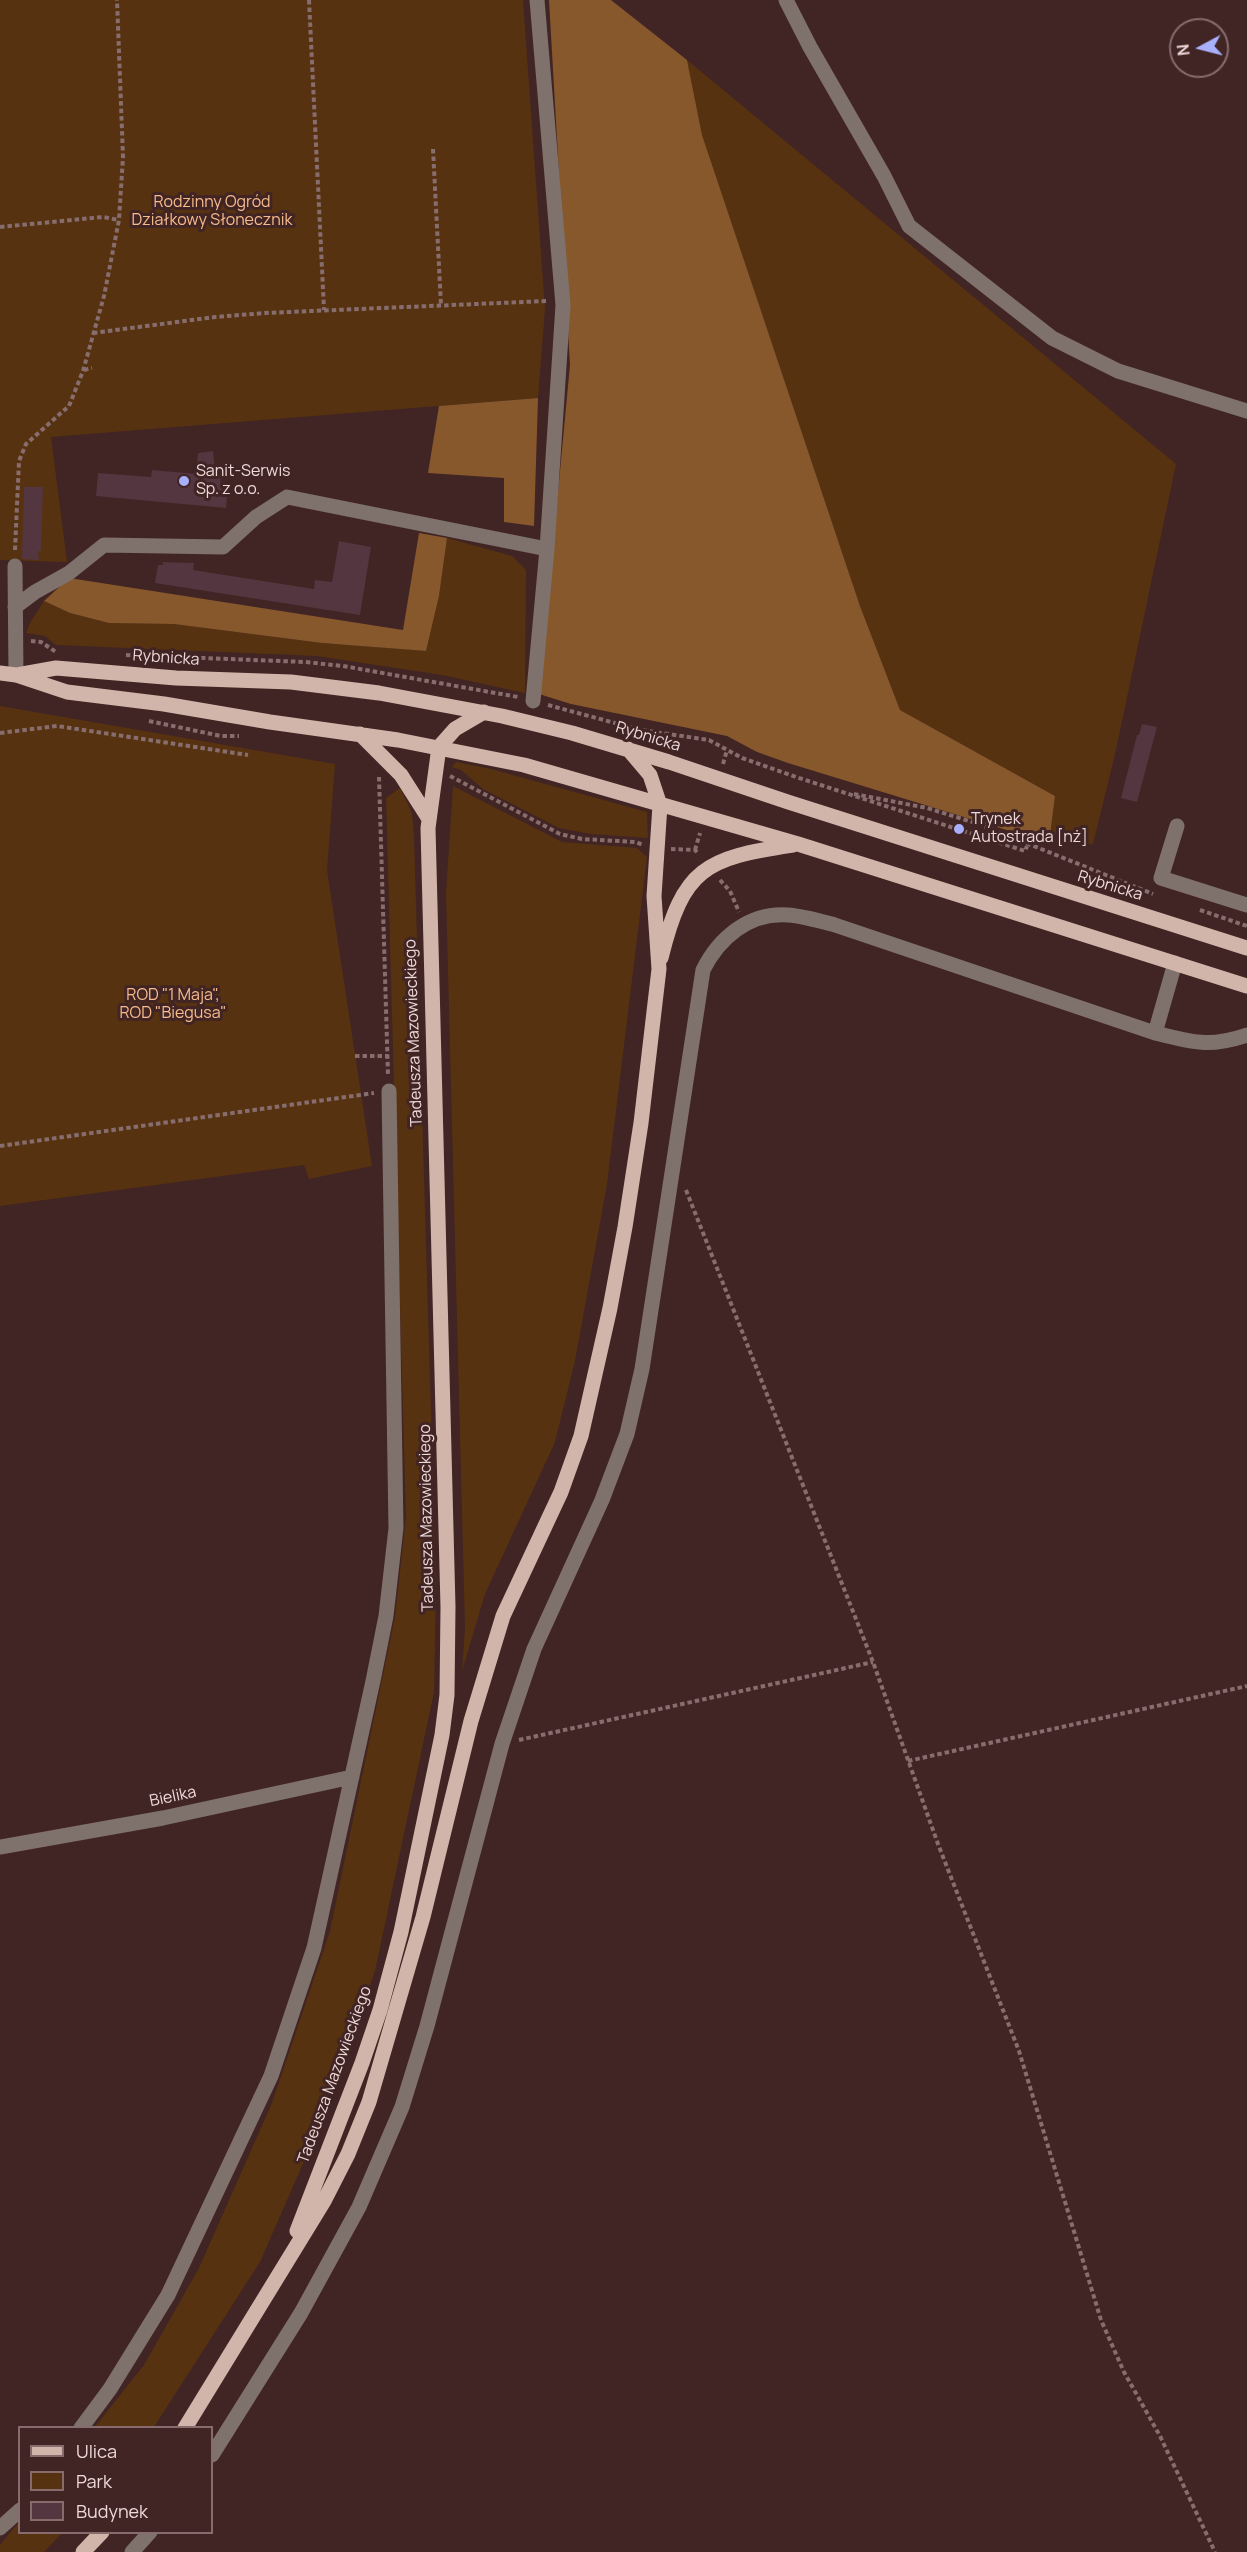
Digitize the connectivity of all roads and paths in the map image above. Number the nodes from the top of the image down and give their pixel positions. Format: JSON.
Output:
{"nodes":[{"id":1,"x":117,"y":0,"type":"edge"},
{"id":2,"x":309,"y":0,"type":"edge"},
{"id":3,"x":537,"y":0,"type":"edge"},
{"id":4,"x":786,"y":0,"type":"edge"},
{"id":5,"x":433,"y":150,"type":"dead end"},
{"id":6,"x":119,"y":220,"type":"junction"},
{"id":7,"x":0,"y":227,"type":"edge"},
{"id":8,"x":562,"y":299,"type":"junction"},
{"id":9,"x":441,"y":305,"type":"junction"},
{"id":10,"x":324,"y":310,"type":"junction"},
{"id":11,"x":93,"y":333,"type":"junction"},
{"id":12,"x":92,"y":368,"type":"dead end"},
{"id":13,"x":83,"y":371,"type":"junction"},
{"id":14,"x":1247,"y":411,"type":"edge"},
{"id":15,"x":547,"y":549,"type":"junction"},
{"id":16,"x":15,"y":566,"type":"joint"},
{"id":17,"x":15,"y":607,"type":"junction"},
{"id":18,"x":0,"y":673,"type":"edge"},
{"id":19,"x":16,"y":675,"type":"junction"},
{"id":20,"x":533,"y":701,"type":"dead end"},
{"id":21,"x":484,"y":712,"type":"junction"},
{"id":22,"x":0,"y":733,"type":"edge"},
{"id":23,"x":360,"y":734,"type":"junction"},
{"id":24,"x":439,"y":747,"type":"junction"},
{"id":25,"x":628,"y":749,"type":"junction"},
{"id":26,"x":727,"y":750,"type":"dead end"},
{"id":27,"x":248,"y":755,"type":"dead end"},
{"id":28,"x":721,"y":768,"type":"dead end"},
{"id":29,"x":449,"y":776,"type":"dead end"},
{"id":30,"x":381,"y":784,"type":"dead end"},
{"id":31,"x":660,"y":805,"type":"junction"},
{"id":32,"x":429,"y":819,"type":"junction"},
{"id":33,"x":1176,"y":826,"type":"dead end"},
{"id":34,"x":701,"y":830,"type":"dead end"},
{"id":35,"x":798,"y":844,"type":"junction"},
{"id":36,"x":1027,"y":846,"type":"junction"},
{"id":37,"x":651,"y":848,"type":"dead end"},
{"id":38,"x":668,"y":849,"type":"dead end"},
{"id":39,"x":719,"y":879,"type":"dead end"},
{"id":40,"x":1161,"y":897,"type":"dead end"},
{"id":41,"x":1247,"y":905,"type":"edge"},
{"id":42,"x":1193,"y":908,"type":"dead end"},
{"id":43,"x":745,"y":924,"type":"junction"},
{"id":44,"x":1247,"y":926,"type":"edge"},
{"id":45,"x":1247,"y":948,"type":"edge"},
{"id":46,"x":1175,"y":963,"type":"junction"},
{"id":47,"x":658,"y":969,"type":"junction"},
{"id":48,"x":1247,"y":986,"type":"edge"},
{"id":49,"x":1155,"y":1033,"type":"junction"},
{"id":50,"x":1247,"y":1035,"type":"edge"},
{"id":51,"x":356,"y":1056,"type":"dead end"},
{"id":52,"x":388,"y":1056,"type":"junction"},
{"id":53,"x":389,"y":1091,"type":"junction"},
{"id":54,"x":0,"y":1146,"type":"edge"},
{"id":55,"x":670,"y":1180,"type":"junction"},
{"id":56,"x":873,"y":1662,"type":"junction"},
{"id":57,"x":1247,"y":1686,"type":"edge"},
{"id":58,"x":502,"y":1744,"type":"junction"},
{"id":59,"x":908,"y":1761,"type":"junction"},
{"id":60,"x":352,"y":1777,"type":"junction"},
{"id":61,"x":0,"y":1847,"type":"edge"},
{"id":62,"x":284,"y":2265,"type":"junction"},
{"id":63,"x":82,"y":2426,"type":"edge"},
{"id":64,"x":186,"y":2426,"type":"edge"},
{"id":65,"x":213,"y":2453,"type":"edge"},
{"id":66,"x":18,"y":2512,"type":"edge"},
{"id":67,"x":0,"y":2528,"type":"edge"},
{"id":68,"x":100,"y":2534,"type":"edge"},
{"id":69,"x":148,"y":2534,"type":"edge"},
{"id":70,"x":83,"y":2552,"type":"edge"},
{"id":71,"x":132,"y":2552,"type":"edge"},
{"id":72,"x":1215,"y":2552,"type":"edge"}],
"edges":[{"from":1,"to":6,"type":"path"},
{"from":2,"to":10,"type":"path"},
{"from":3,"to":8,"type":"street"},
{"from":4,"to":14,"type":"street"},
{"from":5,"to":9,"type":"path"},
{"from":6,"to":7,"type":"path"},
{"from":6,"to":11,"type":"path"},
{"from":8,"to":9,"type":"path"},
{"from":8,"to":15,"type":"street"},
{"from":9,"to":10,"type":"path"},
{"from":10,"to":11,"type":"path"},
{"from":11,"to":13,"type":"path"},
{"from":12,"to":13,"type":"path"},
{"from":13,"to":16,"type":"path"},
{"from":15,"to":17,"type":"street"},
{"from":15,"to":20,"type":"street"},
{"from":16,"to":17,"type":"street"},
{"from":17,"to":19,"type":"street"},
{"from":18,"to":19,"type":"main road","name":"Rybnicka"},
{"from":19,"to":21,"type":"main road","name":"Rybnicka"},
{"from":19,"to":23,"type":"main road","name":"Rybnicka"},
{"from":21,"to":24,"type":"main road"},
{"from":21,"to":25,"type":"main road","name":"Rybnicka"},
{"from":22,"to":27,"type":"path"},
{"from":23,"to":24,"type":"main road","name":"Rybnicka"},
{"from":23,"to":32,"type":"main road"},
{"from":24,"to":31,"type":"main road","name":"Rybnicka"},
{"from":24,"to":32,"type":"main road","name":"Tadeusza Mazowieckiego"},
{"from":25,"to":31,"type":"main road"},
{"from":25,"to":45,"type":"main road","name":"Rybnicka"},
{"from":26,"to":28,"type":"path"},
{"from":29,"to":37,"type":"path"},
{"from":30,"to":52,"type":"path"},
{"from":31,"to":35,"type":"main road","name":"Rybnicka"},
{"from":31,"to":47,"type":"main road","name":"Tadeusza Mazowieckiego"},
{"from":32,"to":62,"type":"main road","name":"Tadeusza Mazowieckiego"},
{"from":33,"to":41,"type":"street"},
{"from":34,"to":38,"type":"path"},
{"from":35,"to":46,"type":"main road","name":"Rybnicka"},
{"from":35,"to":47,"type":"main road"},
{"from":36,"to":36,"type":"path"},
{"from":36,"to":40,"type":"path"},
{"from":39,"to":43,"type":"path"},
{"from":42,"to":44,"type":"path"},
{"from":43,"to":49,"type":"street"},
{"from":43,"to":55,"type":"street"},
{"from":46,"to":48,"type":"main road","name":"Rybnicka"},
{"from":46,"to":49,"type":"street"},
{"from":47,"to":62,"type":"main road","name":"Tadeusza Mazowieckiego"},
{"from":49,"to":50,"type":"street"},
{"from":51,"to":52,"type":"path"},
{"from":52,"to":53,"type":"path"},
{"from":53,"to":54,"type":"path"},
{"from":53,"to":60,"type":"street"},
{"from":55,"to":56,"type":"path"},
{"from":55,"to":58,"type":"street"},
{"from":56,"to":58,"type":"path"},
{"from":56,"to":59,"type":"path"},
{"from":57,"to":59,"type":"path"},
{"from":58,"to":65,"type":"street"},
{"from":59,"to":72,"type":"path"},
{"from":60,"to":61,"type":"street","name":"Bielika"},
{"from":60,"to":63,"type":"street"},
{"from":62,"to":64,"type":"main road","name":"Tadeusza Mazowieckiego"},
{"from":66,"to":67,"type":"street"},
{"from":68,"to":70,"type":"main road"},
{"from":69,"to":71,"type":"street"}]}
